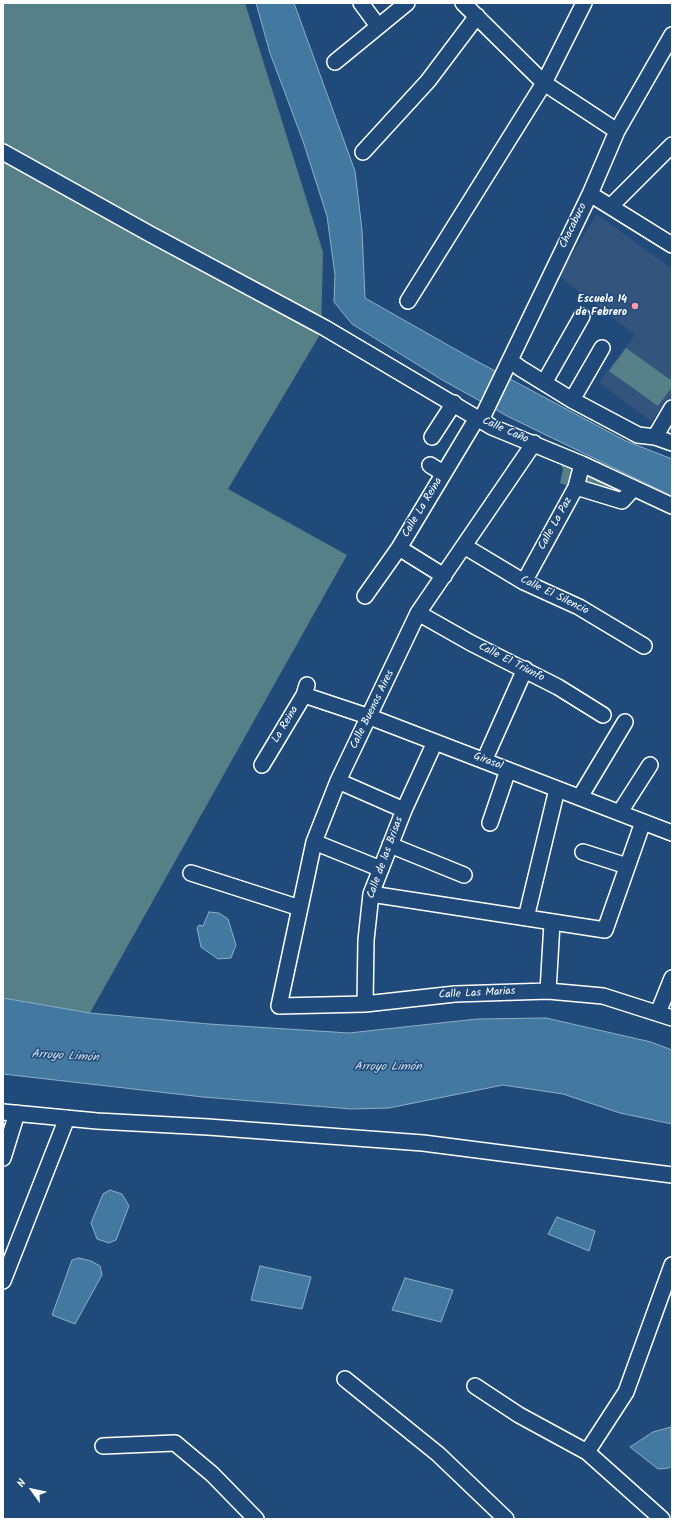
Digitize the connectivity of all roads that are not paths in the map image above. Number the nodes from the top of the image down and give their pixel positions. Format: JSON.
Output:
{"nodes":[{"id":1,"x":361,"y":3,"type":"edge"},
{"id":2,"x":407,"y":3,"type":"edge"},
{"id":3,"x":584,"y":3,"type":"edge"},
{"id":4,"x":465,"y":4,"type":"edge"},
{"id":5,"x":477,"y":16,"type":"junction"},
{"id":6,"x":378,"y":26,"type":"junction"},
{"id":7,"x":672,"y":35,"type":"edge"},
{"id":8,"x":335,"y":62,"type":"dead end"},
{"id":9,"x":544,"y":83,"type":"junction"},
{"id":10,"x":617,"y":131,"type":"junction"},
{"id":11,"x":672,"y":145,"type":"edge"},
{"id":12,"x":3,"y":152,"type":"edge"},
{"id":13,"x":363,"y":152,"type":"dead end"},
{"id":14,"x":590,"y":194,"type":"junction"},
{"id":15,"x":611,"y":206,"type":"junction"},
{"id":16,"x":672,"y":245,"type":"edge"},
{"id":17,"x":408,"y":301,"type":"dead end"},
{"id":18,"x":582,"y":316,"type":"dead end"},
{"id":19,"x":602,"y":348,"type":"dead end"},
{"id":20,"x":509,"y":364,"type":"junction"},
{"id":21,"x":544,"y":383,"type":"junction"},
{"id":22,"x":572,"y":400,"type":"junction"},
{"id":23,"x":454,"y":403,"type":"junction"},
{"id":24,"x":672,"y":408,"type":"edge"},
{"id":25,"x":481,"y":417,"type":"junction"},
{"id":26,"x":655,"y":437,"type":"junction"},
{"id":27,"x":432,"y":438,"type":"dead end"},
{"id":28,"x":672,"y":443,"type":"edge"},
{"id":29,"x":534,"y":444,"type":"junction"},
{"id":30,"x":582,"y":464,"type":"junction"},
{"id":31,"x":430,"y":465,"type":"dead end"},
{"id":32,"x":443,"y":473,"type":"junction"},
{"id":33,"x":576,"y":487,"type":"junction"},
{"id":34,"x":633,"y":489,"type":"junction"},
{"id":35,"x":672,"y":506,"type":"edge"},
{"id":36,"x":464,"y":546,"type":"junction"},
{"id":37,"x":399,"y":548,"type":"junction"},
{"id":38,"x":444,"y":576,"type":"junction"},
{"id":39,"x":524,"y":582,"type":"junction"},
{"id":40,"x":365,"y":596,"type":"dead end"},
{"id":41,"x":418,"y":613,"type":"junction"},
{"id":42,"x":644,"y":646,"type":"dead end"},
{"id":43,"x":525,"y":669,"type":"junction"},
{"id":44,"x":306,"y":690,"type":"joint"},
{"id":45,"x":603,"y":715,"type":"dead end"},
{"id":46,"x":370,"y":717,"type":"junction"},
{"id":47,"x":625,"y":722,"type":"dead end"},
{"id":48,"x":435,"y":742,"type":"junction"},
{"id":49,"x":484,"y":761,"type":"junction"},
{"id":50,"x":262,"y":765,"type":"dead end"},
{"id":51,"x":650,"y":765,"type":"dead end"},
{"id":52,"x":508,"y":770,"type":"junction"},
{"id":53,"x":338,"y":781,"type":"junction"},
{"id":54,"x":557,"y":789,"type":"junction"},
{"id":55,"x":580,"y":796,"type":"junction"},
{"id":56,"x":404,"y":810,"type":"junction"},
{"id":57,"x":620,"y":812,"type":"junction"},
{"id":58,"x":643,"y":822,"type":"junction"},
{"id":59,"x":490,"y":823,"type":"dead end"},
{"id":60,"x":672,"y":833,"type":"edge"},
{"id":61,"x":314,"y":842,"type":"junction"},
{"id":62,"x":390,"y":845,"type":"junction"},
{"id":63,"x":582,"y":852,"type":"dead end"},
{"id":64,"x":628,"y":866,"type":"junction"},
{"id":65,"x":381,"y":869,"type":"junction"},
{"id":66,"x":191,"y":873,"type":"dead end"},
{"id":67,"x":464,"y":875,"type":"dead end"},
{"id":68,"x":371,"y":894,"type":"junction"},
{"id":69,"x":300,"y":908,"type":"junction"},
{"id":70,"x":526,"y":918,"type":"junction"},
{"id":71,"x":552,"y":923,"type":"junction"},
{"id":72,"x":672,"y":978,"type":"edge"},
{"id":73,"x":548,"y":991,"type":"junction"},
{"id":74,"x":365,"y":1004,"type":"junction"},
{"id":75,"x":279,"y":1006,"type":"joint"},
{"id":76,"x":665,"y":1016,"type":"edge"},
{"id":77,"x":10,"y":1112,"type":"edge"},
{"id":78,"x":67,"y":1118,"type":"junction"},
{"id":79,"x":3,"y":1158,"type":"edge"},
{"id":80,"x":672,"y":1174,"type":"edge"},
{"id":81,"x":10,"y":1245,"type":"edge"},
{"id":82,"x":672,"y":1265,"type":"edge"},
{"id":83,"x":3,"y":1281,"type":"edge"},
{"id":84,"x":345,"y":1379,"type":"dead end"},
{"id":85,"x":475,"y":1386,"type":"dead end"},
{"id":86,"x":103,"y":1446,"type":"dead end"},
{"id":87,"x":586,"y":1452,"type":"junction"},
{"id":88,"x":256,"y":1519,"type":"edge"},
{"id":89,"x":506,"y":1519,"type":"edge"},
{"id":90,"x":662,"y":1519,"type":"edge"}],
"edges":[{"from":1,"to":6,"type":"street"},
{"from":2,"to":6,"type":"street"},
{"from":3,"to":9,"type":"street"},
{"from":4,"to":5,"type":"street"},
{"from":5,"to":9,"type":"street"},
{"from":5,"to":13,"type":"street"},
{"from":6,"to":8,"type":"street"},
{"from":7,"to":10,"type":"street","name":"Chacabuco"},
{"from":9,"to":10,"type":"street"},
{"from":9,"to":17,"type":"street"},
{"from":10,"to":14,"type":"street","name":"Chacabuco"},
{"from":11,"to":15,"type":"street"},
{"from":12,"to":23,"type":"street","name":"Calle Caño"},
{"from":14,"to":15,"type":"street"},
{"from":14,"to":20,"type":"street","name":"Chacabuco"},
{"from":15,"to":16,"type":"street"},
{"from":18,"to":21,"type":"street"},
{"from":19,"to":22,"type":"street"},
{"from":20,"to":21,"type":"street"},
{"from":20,"to":25,"type":"street","name":"Chacabuco"},
{"from":21,"to":22,"type":"street"},
{"from":22,"to":26,"type":"street"},
{"from":23,"to":25,"type":"street","name":"Calle Caño"},
{"from":23,"to":27,"type":"street"},
{"from":24,"to":26,"type":"street"},
{"from":25,"to":29,"type":"street","name":"Calle Caño"},
{"from":25,"to":32,"type":"street","name":"Calle La Reina"},
{"from":26,"to":28,"type":"street"},
{"from":29,"to":30,"type":"street","name":"Calle Caño"},
{"from":29,"to":36,"type":"street","name":"Calle Buenos Aires"},
{"from":30,"to":33,"type":"street","name":"Calle La Paz"},
{"from":30,"to":34,"type":"street","name":"Calle Caño"},
{"from":31,"to":32,"type":"street"},
{"from":32,"to":37,"type":"street","name":"Calle La Reina"},
{"from":33,"to":34,"type":"street"},
{"from":33,"to":39,"type":"street","name":"Calle La Paz"},
{"from":34,"to":35,"type":"street","name":"Calle Caño"},
{"from":36,"to":38,"type":"street","name":"Calle Buenos Aires"},
{"from":36,"to":39,"type":"street","name":"Calle El Silencio"},
{"from":37,"to":38,"type":"street"},
{"from":37,"to":40,"type":"street","name":"Calle La Reina"},
{"from":38,"to":41,"type":"street","name":"Calle Buenos Aires"},
{"from":39,"to":42,"type":"street","name":"Calle El Silencio"},
{"from":41,"to":43,"type":"street","name":"Calle El Triunfo"},
{"from":41,"to":46,"type":"street","name":"Calle Buenos Aires"},
{"from":43,"to":45,"type":"street","name":"Calle El Triunfo"},
{"from":43,"to":49,"type":"street"},
{"from":44,"to":46,"type":"street","name":"Girasol"},
{"from":44,"to":50,"type":"street","name":"La Reina"},
{"from":46,"to":48,"type":"street","name":"Girasol"},
{"from":46,"to":53,"type":"street","name":"Calle Buenos Aires"},
{"from":47,"to":55,"type":"street"},
{"from":48,"to":49,"type":"street","name":"Girasol"},
{"from":48,"to":56,"type":"street","name":"Calle de las Brisas"},
{"from":49,"to":52,"type":"street","name":"Girasol"},
{"from":51,"to":57,"type":"street"},
{"from":52,"to":54,"type":"street","name":"Girasol"},
{"from":52,"to":59,"type":"street"},
{"from":53,"to":56,"type":"street"},
{"from":53,"to":61,"type":"street","name":"Calle Buenos Aires"},
{"from":54,"to":55,"type":"street","name":"Girasol"},
{"from":54,"to":70,"type":"street"},
{"from":55,"to":57,"type":"street","name":"Girasol"},
{"from":56,"to":62,"type":"street","name":"Calle de las Brisas"},
{"from":57,"to":58,"type":"street","name":"Girasol"},
{"from":58,"to":60,"type":"street","name":"Girasol"},
{"from":58,"to":64,"type":"street"},
{"from":61,"to":65,"type":"street"},
{"from":61,"to":69,"type":"street","name":"Calle Buenos Aires"},
{"from":62,"to":65,"type":"street","name":"Calle de las Brisas"},
{"from":62,"to":67,"type":"street"},
{"from":63,"to":64,"type":"street"},
{"from":64,"to":71,"type":"street"},
{"from":65,"to":68,"type":"street","name":"Calle de las Brisas"},
{"from":66,"to":69,"type":"street"},
{"from":68,"to":70,"type":"street"},
{"from":68,"to":74,"type":"street","name":"Calle de las Brisas"},
{"from":69,"to":75,"type":"street","name":"Calle Buenos Aires"},
{"from":70,"to":71,"type":"street"},
{"from":71,"to":73,"type":"street"},
{"from":72,"to":76,"type":"street"},
{"from":73,"to":74,"type":"street","name":"Calle Las Marias"},
{"from":73,"to":76,"type":"street","name":"Calle Las Marias"},
{"from":74,"to":75,"type":"street","name":"Calle Las Marias"},
{"from":77,"to":78,"type":"street"},
{"from":77,"to":79,"type":"street"},
{"from":78,"to":80,"type":"street"},
{"from":78,"to":81,"type":"street"},
{"from":81,"to":83,"type":"street"},
{"from":82,"to":87,"type":"street"},
{"from":84,"to":89,"type":"street"},
{"from":85,"to":87,"type":"street"},
{"from":86,"to":88,"type":"street"},
{"from":87,"to":90,"type":"street"}]}
